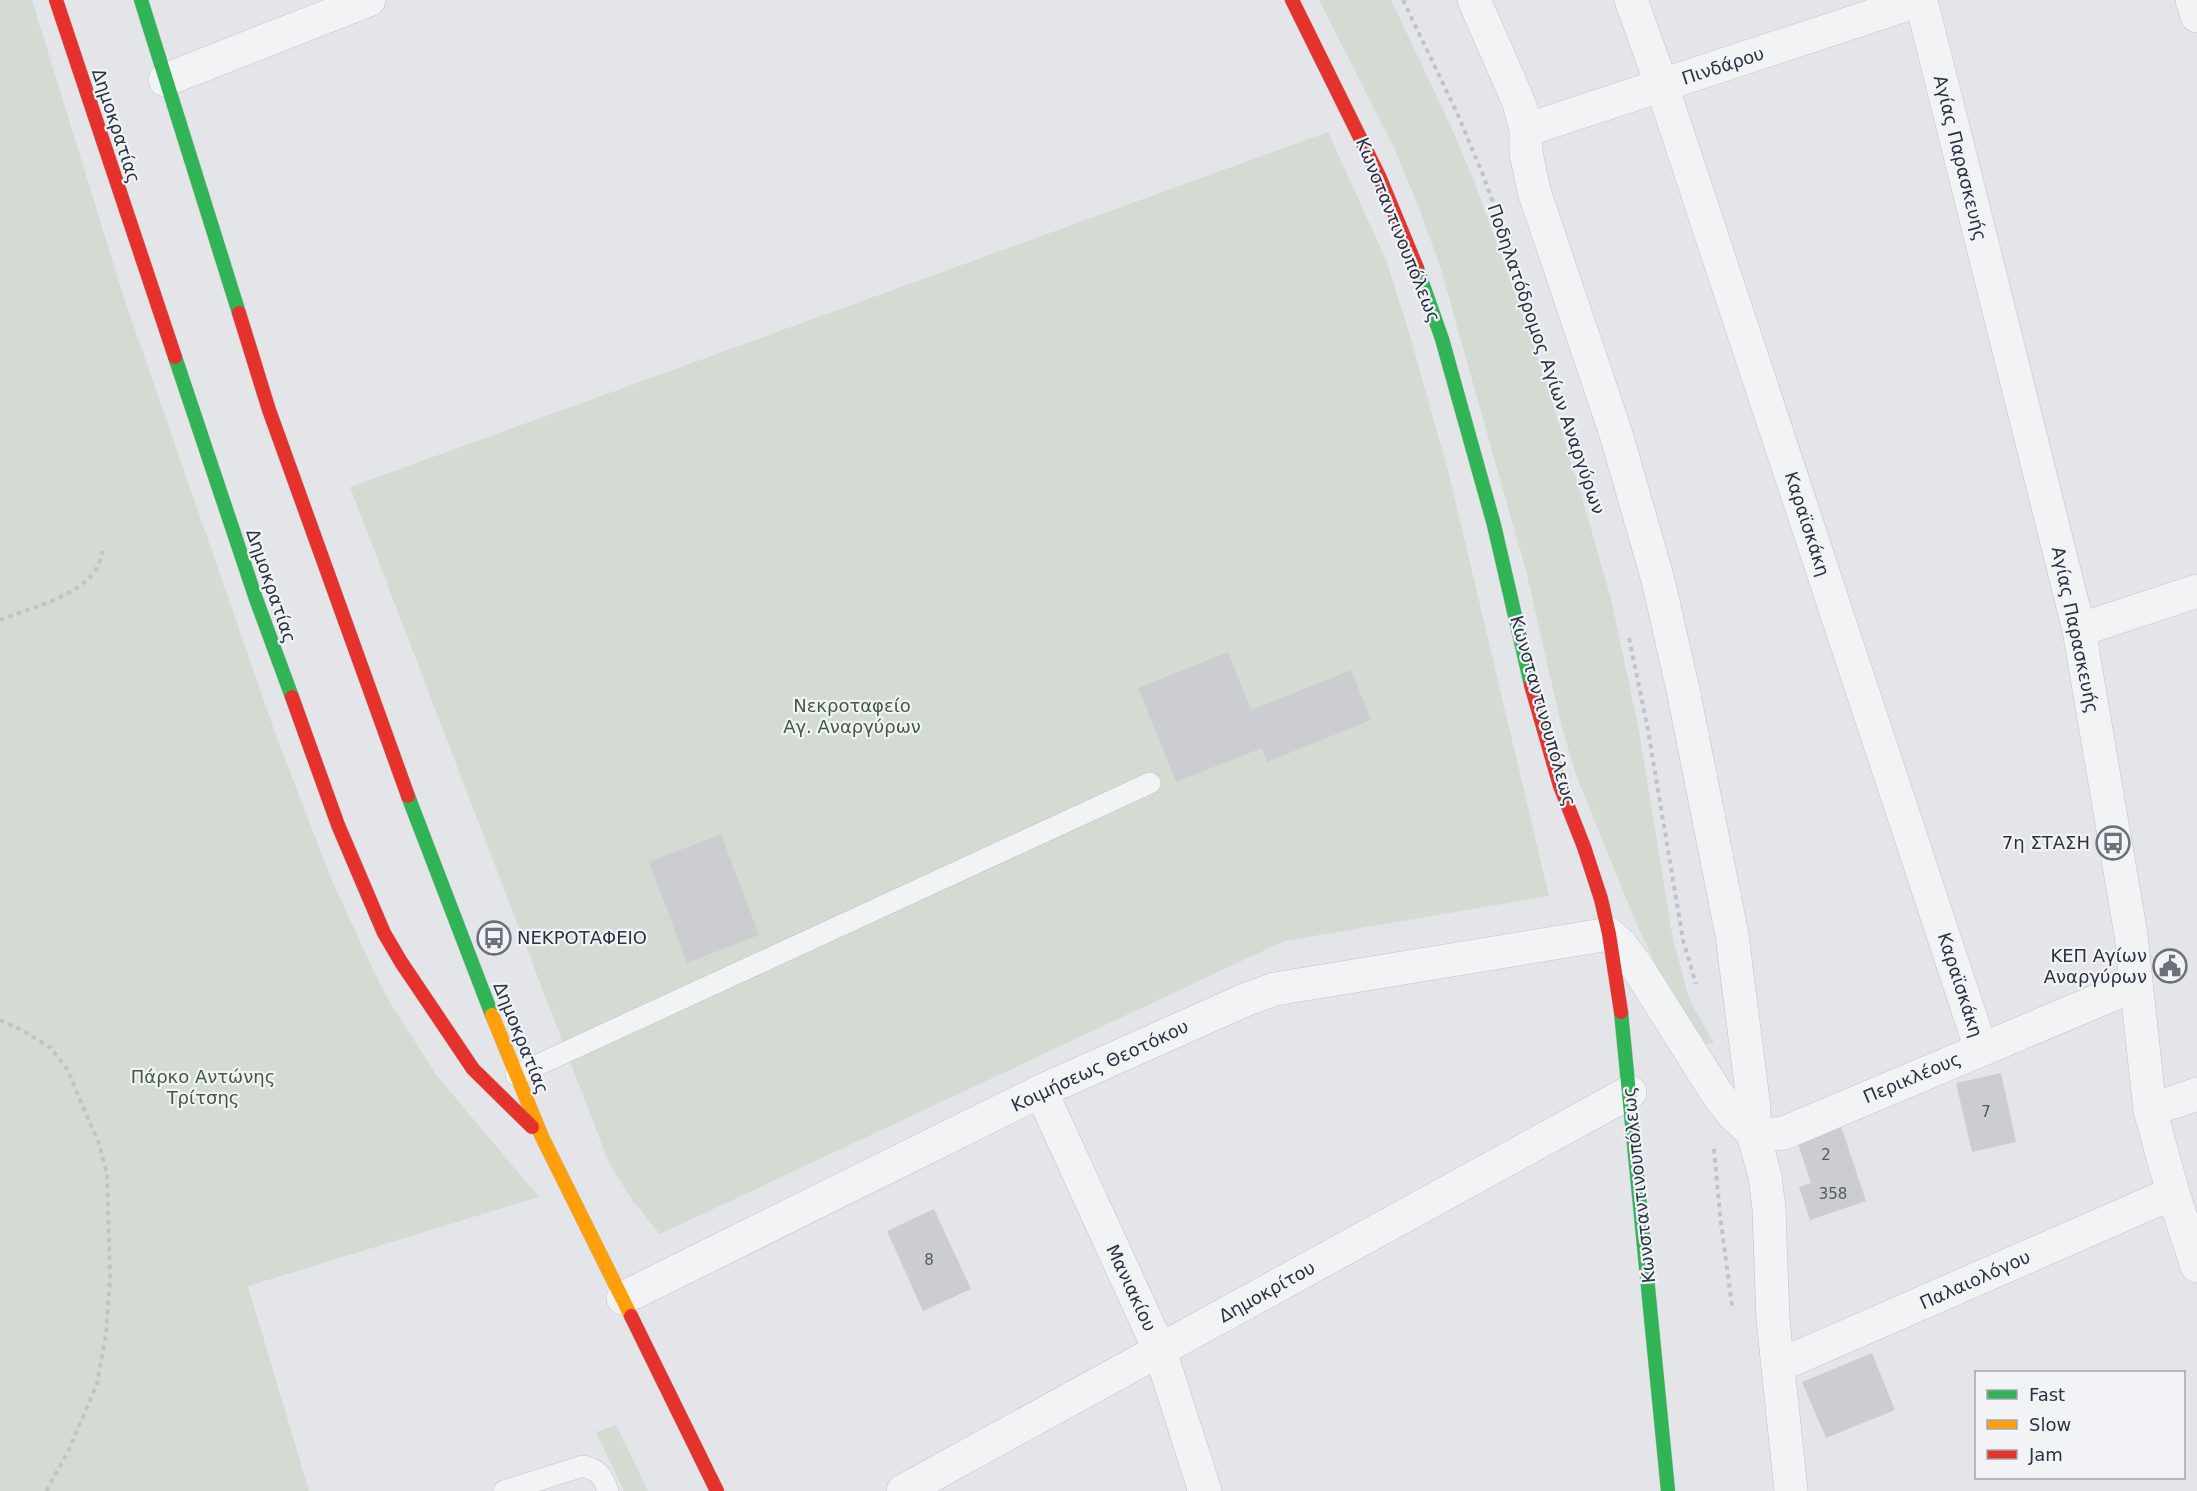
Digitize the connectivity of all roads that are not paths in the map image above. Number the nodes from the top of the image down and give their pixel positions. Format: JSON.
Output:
{"nodes":[{"id":1,"x":56,"y":0,"type":"edge"},
{"id":2,"x":141,"y":0,"type":"edge"},
{"id":3,"x":369,"y":0,"type":"edge"},
{"id":4,"x":1292,"y":0,"type":"edge"},
{"id":5,"x":1474,"y":0,"type":"edge"},
{"id":6,"x":1631,"y":0,"type":"edge"},
{"id":7,"x":1921,"y":0,"type":"edge"},
{"id":8,"x":2192,"y":0,"type":"edge"},
{"id":9,"x":2197,"y":16,"type":"edge"},
{"id":10,"x":165,"y":80,"type":"junction"},
{"id":11,"x":1662,"y":86,"type":"junction"},
{"id":12,"x":1526,"y":130,"type":"junction"},
{"id":13,"x":2197,"y":591,"type":"edge"},
{"id":14,"x":2079,"y":630,"type":"junction"},
{"id":15,"x":1150,"y":783,"type":"dead end"},
{"id":16,"x":1609,"y":934,"type":"junction"},
{"id":17,"x":2135,"y":985,"type":"junction"},
{"id":18,"x":1981,"y":1049,"type":"junction"},
{"id":19,"x":516,"y":1075,"type":"junction"},
{"id":20,"x":1041,"y":1091,"type":"junction"},
{"id":21,"x":1630,"y":1092,"type":"junction"},
{"id":22,"x":2197,"y":1094,"type":"edge"},
{"id":23,"x":2150,"y":1110,"type":"junction"},
{"id":24,"x":1753,"y":1133,"type":"junction"},
{"id":25,"x":542,"y":1137,"type":"junction"},
{"id":26,"x":2173,"y":1193,"type":"junction"},
{"id":27,"x":2197,"y":1266,"type":"edge"},
{"id":28,"x":623,"y":1298,"type":"junction"},
{"id":29,"x":1160,"y":1351,"type":"junction"},
{"id":30,"x":1778,"y":1366,"type":"junction"},
{"id":31,"x":504,"y":1491,"type":"edge"},
{"id":32,"x":608,"y":1491,"type":"edge"},
{"id":33,"x":717,"y":1491,"type":"edge"},
{"id":34,"x":903,"y":1491,"type":"edge"},
{"id":35,"x":1205,"y":1491,"type":"edge"},
{"id":36,"x":1668,"y":1491,"type":"edge"},
{"id":37,"x":1791,"y":1491,"type":"edge"}],
"edges":[{"from":1,"to":25,"type":"main road","name":"Δημοκρατίας"},
{"from":2,"to":10,"type":"main road","name":"Δημοκρατίας"},
{"from":3,"to":10,"type":"street"},
{"from":4,"to":16,"type":"main road","name":"Κωνσταντινουπόλεως"},
{"from":5,"to":12,"type":"street"},
{"from":6,"to":11,"type":"street","name":"Καραϊσκάκη"},
{"from":7,"to":11,"type":"street","name":"Πινδάρου"},
{"from":7,"to":14,"type":"street","name":"Αγίας Παρασκευής"},
{"from":8,"to":9,"type":"street"},
{"from":10,"to":19,"type":"main road","name":"Δημοκρατίας"},
{"from":11,"to":12,"type":"street","name":"Πινδάρου"},
{"from":11,"to":18,"type":"street","name":"Καραϊσκάκη"},
{"from":12,"to":24,"type":"street"},
{"from":13,"to":14,"type":"street"},
{"from":14,"to":17,"type":"street","name":"Αγίας Παρασκευής"},
{"from":15,"to":19,"type":"lane"},
{"from":16,"to":20,"type":"street","name":"Κοιμήσεως Θεοτόκου"},
{"from":16,"to":21,"type":"main road","name":"Κωνσταντινουπόλεως"},
{"from":16,"to":24,"type":"street"},
{"from":17,"to":18,"type":"street","name":"Περικλέους"},
{"from":17,"to":23,"type":"street","name":"Αγίας Παρασκευής"},
{"from":18,"to":24,"type":"street","name":"Περικλέους"},
{"from":19,"to":25,"type":"main road","name":"Δημοκρατίας"},
{"from":20,"to":28,"type":"street","name":"Κοιμήσεως Θεοτόκου"},
{"from":20,"to":29,"type":"street","name":"Μανιακίου"},
{"from":21,"to":29,"type":"street","name":"Δημοκρίτου"},
{"from":21,"to":36,"type":"main road","name":"Κωνσταντινουπόλεως"},
{"from":22,"to":23,"type":"street"},
{"from":23,"to":26,"type":"street","name":"Αγίας Παρασκευής"},
{"from":24,"to":30,"type":"street"},
{"from":25,"to":28,"type":"main road","name":"Δημοκρατίας"},
{"from":26,"to":27,"type":"street","name":"Αγίας Παρασκευής"},
{"from":26,"to":30,"type":"street","name":"Παλαιολόγου"},
{"from":28,"to":33,"type":"main road","name":"Δημοκρατίας"},
{"from":29,"to":34,"type":"street","name":"Δημοκρίτου"},
{"from":29,"to":35,"type":"street","name":"Μανιακίου"},
{"from":30,"to":37,"type":"street"},
{"from":31,"to":32,"type":"lane"}]}
